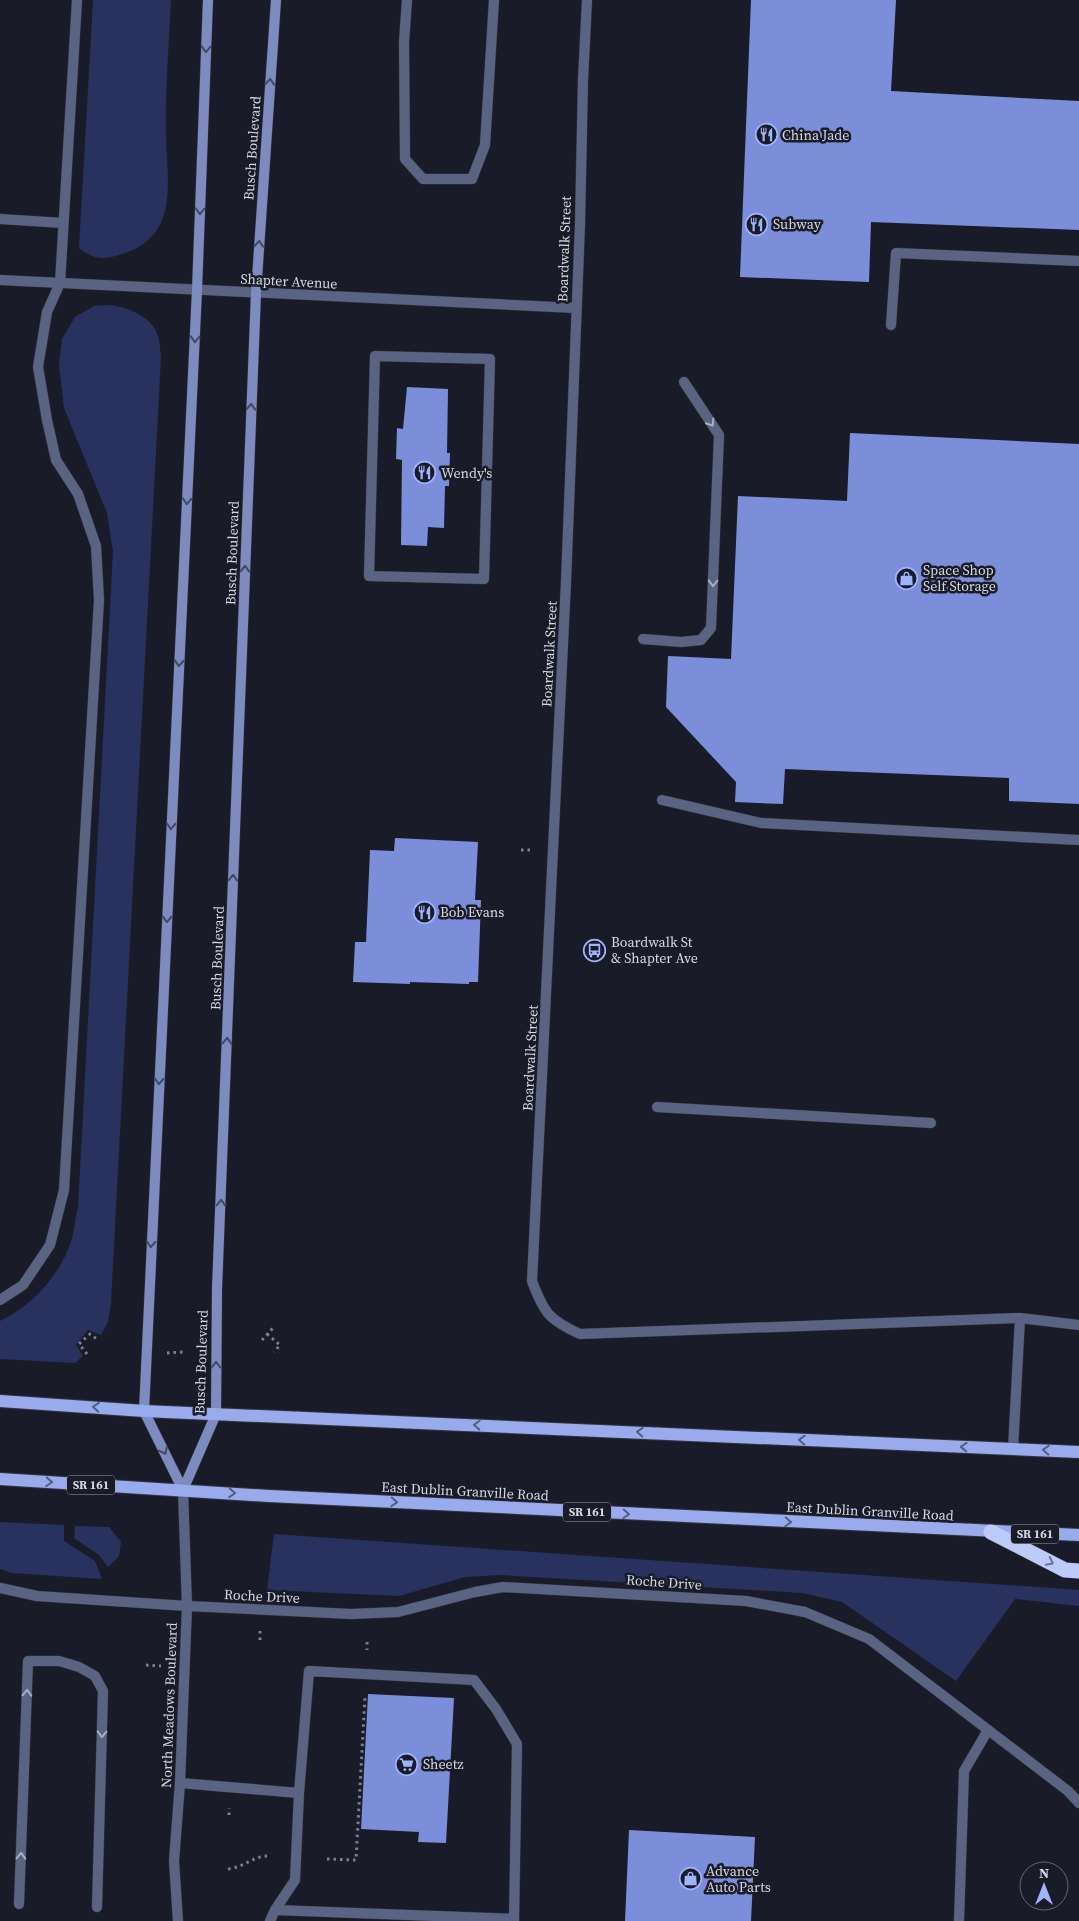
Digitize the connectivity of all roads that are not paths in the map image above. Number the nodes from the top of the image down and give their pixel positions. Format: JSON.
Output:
{"nodes":[{"id":1,"x":77,"y":0,"type":"edge"},
{"id":2,"x":208,"y":0,"type":"edge"},
{"id":3,"x":276,"y":0,"type":"edge"},
{"id":4,"x":407,"y":0,"type":"edge"},
{"id":5,"x":494,"y":0,"type":"edge"},
{"id":6,"x":587,"y":0,"type":"edge"},
{"id":7,"x":0,"y":220,"type":"edge"},
{"id":8,"x":63,"y":223,"type":"junction"},
{"id":9,"x":1079,"y":261,"type":"edge"},
{"id":10,"x":0,"y":280,"type":"edge"},
{"id":11,"x":60,"y":282,"type":"junction"},
{"id":12,"x":197,"y":290,"type":"junction"},
{"id":13,"x":256,"y":293,"type":"junction"},
{"id":14,"x":576,"y":308,"type":"junction"},
{"id":15,"x":891,"y":325,"type":"dead end"},
{"id":16,"x":684,"y":382,"type":"dead end"},
{"id":17,"x":484,"y":579,"type":"joint"},
{"id":18,"x":643,"y":639,"type":"dead end"},
{"id":19,"x":662,"y":800,"type":"dead end"},
{"id":20,"x":1079,"y":840,"type":"edge"},
{"id":21,"x":657,"y":1107,"type":"dead end"},
{"id":22,"x":931,"y":1123,"type":"dead end"},
{"id":23,"x":0,"y":1300,"type":"edge"},
{"id":24,"x":1020,"y":1318,"type":"junction"},
{"id":25,"x":1079,"y":1325,"type":"edge"},
{"id":26,"x":0,"y":1401,"type":"edge"},
{"id":27,"x":144,"y":1411,"type":"junction"},
{"id":28,"x":216,"y":1414,"type":"junction"},
{"id":29,"x":1013,"y":1449,"type":"junction"},
{"id":30,"x":1079,"y":1452,"type":"edge"},
{"id":31,"x":0,"y":1479,"type":"edge"},
{"id":32,"x":183,"y":1490,"type":"junction"},
{"id":33,"x":991,"y":1532,"type":"junction"},
{"id":34,"x":1079,"y":1535,"type":"edge"},
{"id":35,"x":1079,"y":1571,"type":"edge"},
{"id":36,"x":0,"y":1588,"type":"edge"},
{"id":37,"x":187,"y":1606,"type":"junction"},
{"id":38,"x":988,"y":1730,"type":"junction"},
{"id":39,"x":180,"y":1784,"type":"junction"},
{"id":40,"x":299,"y":1794,"type":"junction"},
{"id":41,"x":1079,"y":1803,"type":"edge"},
{"id":42,"x":19,"y":1904,"type":"dead end"},
{"id":43,"x":97,"y":1907,"type":"dead end"},
{"id":44,"x":275,"y":1910,"type":"junction"},
{"id":45,"x":311,"y":1916,"type":"edge"},
{"id":46,"x":339,"y":1917,"type":"edge"},
{"id":47,"x":397,"y":1918,"type":"edge"},
{"id":48,"x":448,"y":1919,"type":"edge"},
{"id":49,"x":485,"y":1919,"type":"edge"},
{"id":50,"x":514,"y":1920,"type":"edge"},
{"id":51,"x":178,"y":1921,"type":"edge"},
{"id":52,"x":270,"y":1921,"type":"edge"},
{"id":53,"x":959,"y":1921,"type":"edge"}],
"edges":[{"from":1,"to":8,"type":"street"},
{"from":2,"to":12,"type":"main road","one_way":true},
{"from":13,"to":3,"type":"main road","name":"Busch Boulevard","one_way":true},
{"from":4,"to":5,"type":"street"},
{"from":6,"to":14,"type":"street","name":"Boardwalk Street"},
{"from":7,"to":8,"type":"street"},
{"from":8,"to":11,"type":"street"},
{"from":9,"to":15,"type":"street"},
{"from":10,"to":11,"type":"street","name":"Shapter Avenue"},
{"from":11,"to":12,"type":"street","name":"Shapter Avenue"},
{"from":11,"to":23,"type":"street"},
{"from":12,"to":13,"type":"street","name":"Shapter Avenue"},
{"from":12,"to":27,"type":"main road","one_way":true},
{"from":13,"to":14,"type":"street","name":"Shapter Avenue"},
{"from":28,"to":13,"type":"main road","name":"Busch Boulevard","one_way":true},
{"from":14,"to":24,"type":"street","name":"Boardwalk Street"},
{"from":16,"to":18,"type":"street","one_way":true},
{"from":17,"to":17,"type":"street"},
{"from":19,"to":20,"type":"street"},
{"from":21,"to":22,"type":"street"},
{"from":24,"to":25,"type":"street"},
{"from":24,"to":29,"type":"street"},
{"from":27,"to":26,"type":"main road","one_way":true},
{"from":27,"to":28,"type":"main road"},
{"from":27,"to":32,"type":"main road","one_way":true},
{"from":29,"to":28,"type":"main road","one_way":true},
{"from":28,"to":32,"type":"main road","name":"Busch Boulevard"},
{"from":30,"to":29,"type":"main road","one_way":true},
{"from":31,"to":32,"type":"main road","name":"East Dublin Granville Road","number":"SR 161","one_way":true},
{"from":32,"to":33,"type":"main road","name":"East Dublin Granville Road","number":"SR 161","one_way":true},
{"from":32,"to":37,"type":"street","name":"North Meadows Boulevard"},
{"from":33,"to":34,"type":"main road","name":"East Dublin Granville Road","number":"SR 161"},
{"from":33,"to":35,"type":"highway","one_way":true},
{"from":36,"to":37,"type":"street"},
{"from":37,"to":38,"type":"street","name":"Roche Drive"},
{"from":37,"to":39,"type":"street","name":"North Meadows Boulevard"},
{"from":38,"to":41,"type":"street","name":"Roche Drive"},
{"from":38,"to":53,"type":"street"},
{"from":39,"to":40,"type":"street"},
{"from":39,"to":51,"type":"street","name":"North Meadows Boulevard"},
{"from":40,"to":44,"type":"street"},
{"from":40,"to":50,"type":"street"},
{"from":42,"to":43,"type":"street","one_way":true},
{"from":44,"to":45,"type":"street"},
{"from":44,"to":52,"type":"street"},
{"from":45,"to":46,"type":"street"},
{"from":46,"to":47,"type":"street"},
{"from":47,"to":48,"type":"street"},
{"from":48,"to":49,"type":"street"},
{"from":49,"to":50,"type":"street"}]}
